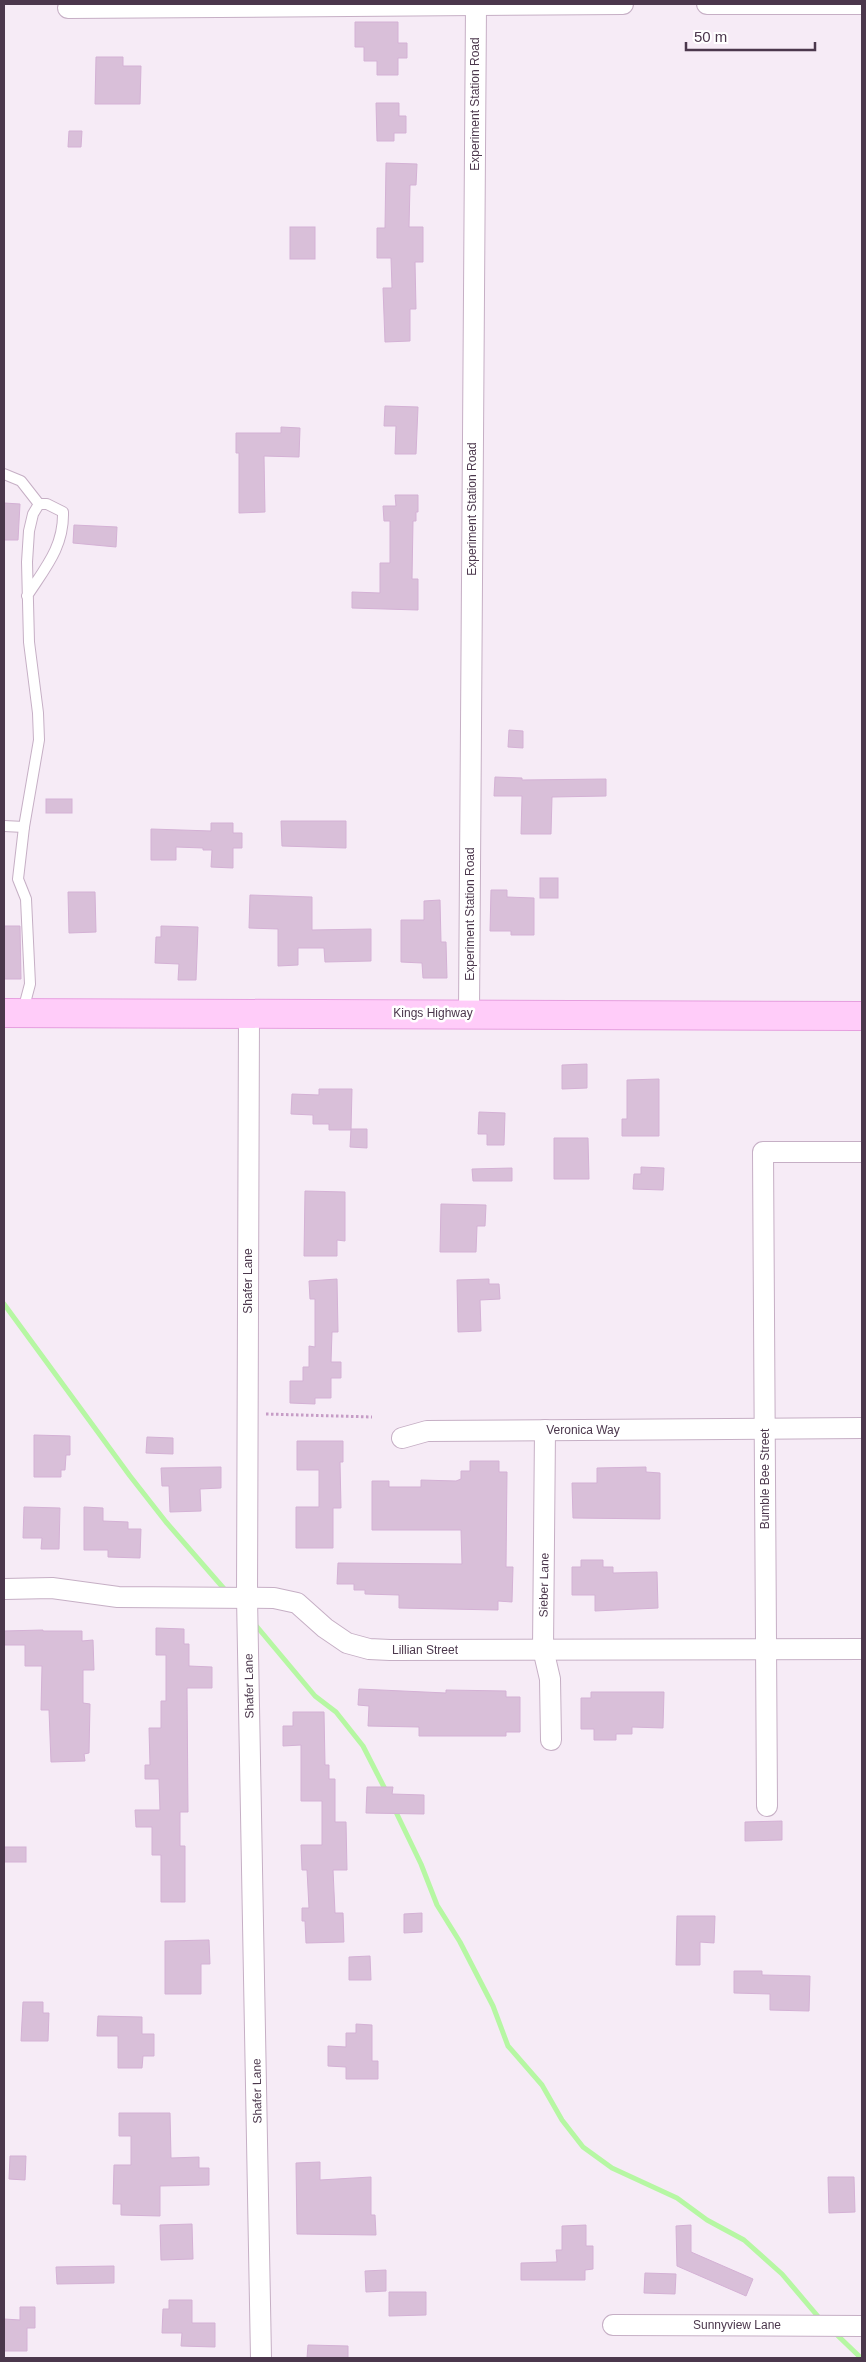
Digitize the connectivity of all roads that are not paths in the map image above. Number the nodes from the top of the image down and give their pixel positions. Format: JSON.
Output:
{"nodes":[{"id":1,"x":623,"y":4,"type":"edge"},
{"id":2,"x":707,"y":4,"type":"edge"},
{"id":3,"x":862,"y":4,"type":"edge"},
{"id":4,"x":476,"y":6,"type":"junction"},
{"id":5,"x":68,"y":8,"type":"dead end"},
{"id":6,"x":4,"y":474,"type":"edge"},
{"id":7,"x":39,"y":504,"type":"junction"},
{"id":8,"x":27,"y":596,"type":"junction"},
{"id":9,"x":4,"y":826,"type":"edge"},
{"id":10,"x":24,"y":826,"type":"junction"},
{"id":11,"x":11,"y":1013,"type":"edge"},
{"id":12,"x":249,"y":1013,"type":"junction"},
{"id":13,"x":469,"y":1013,"type":"junction"},
{"id":14,"x":862,"y":1016,"type":"edge"},
{"id":15,"x":862,"y":1152,"type":"edge"},
{"id":16,"x":862,"y":1428,"type":"edge"},
{"id":17,"x":765,"y":1429,"type":"junction"},
{"id":18,"x":545,"y":1430,"type":"junction"},
{"id":19,"x":402,"y":1438,"type":"dead end"},
{"id":20,"x":4,"y":1589,"type":"edge"},
{"id":21,"x":247,"y":1597,"type":"junction"},
{"id":22,"x":543,"y":1649,"type":"junction"},
{"id":23,"x":766,"y":1649,"type":"junction"},
{"id":24,"x":862,"y":1649,"type":"edge"},
{"id":25,"x":551,"y":1740,"type":"dead end"},
{"id":26,"x":767,"y":1806,"type":"dead end"},
{"id":27,"x":612,"y":2325,"type":"dead end"},
{"id":28,"x":862,"y":2326,"type":"edge"},
{"id":29,"x":262,"y":2358,"type":"edge"}],
"edges":[{"from":1,"to":4,"type":"street"},
{"from":2,"to":3,"type":"street"},
{"from":4,"to":5,"type":"street"},
{"from":4,"to":13,"type":"street","name":"Experiment Station Road"},
{"from":6,"to":7,"type":"lane"},
{"from":7,"to":8,"type":"lane"},
{"from":7,"to":8,"type":"lane"},
{"from":8,"to":10,"type":"lane"},
{"from":9,"to":10,"type":"lane"},
{"from":10,"to":11,"type":"lane"},
{"from":11,"to":12,"type":"street","name":"Kings Highway"},
{"from":12,"to":13,"type":"street","name":"Kings Highway"},
{"from":12,"to":21,"type":"street","name":"Shafer Lane"},
{"from":13,"to":14,"type":"street","name":"Kings Highway"},
{"from":15,"to":17,"type":"street","name":"Bumble Bee Street"},
{"from":16,"to":17,"type":"street","name":"Veronica Way"},
{"from":17,"to":18,"type":"street","name":"Veronica Way"},
{"from":17,"to":23,"type":"street","name":"Bumble Bee Street"},
{"from":18,"to":19,"type":"street","name":"Veronica Way"},
{"from":18,"to":22,"type":"street","name":"Sieber Lane"},
{"from":20,"to":21,"type":"street","name":"Lillian Street"},
{"from":21,"to":22,"type":"street","name":"Lillian Street"},
{"from":21,"to":29,"type":"street","name":"Shafer Lane"},
{"from":22,"to":23,"type":"street","name":"Lillian Street"},
{"from":22,"to":25,"type":"street","name":"Sieber Lane"},
{"from":23,"to":24,"type":"street","name":"Lillian Street"},
{"from":23,"to":26,"type":"street","name":"Bumble Bee Street"},
{"from":27,"to":28,"type":"street","name":"Sunnyview Lane"}]}
